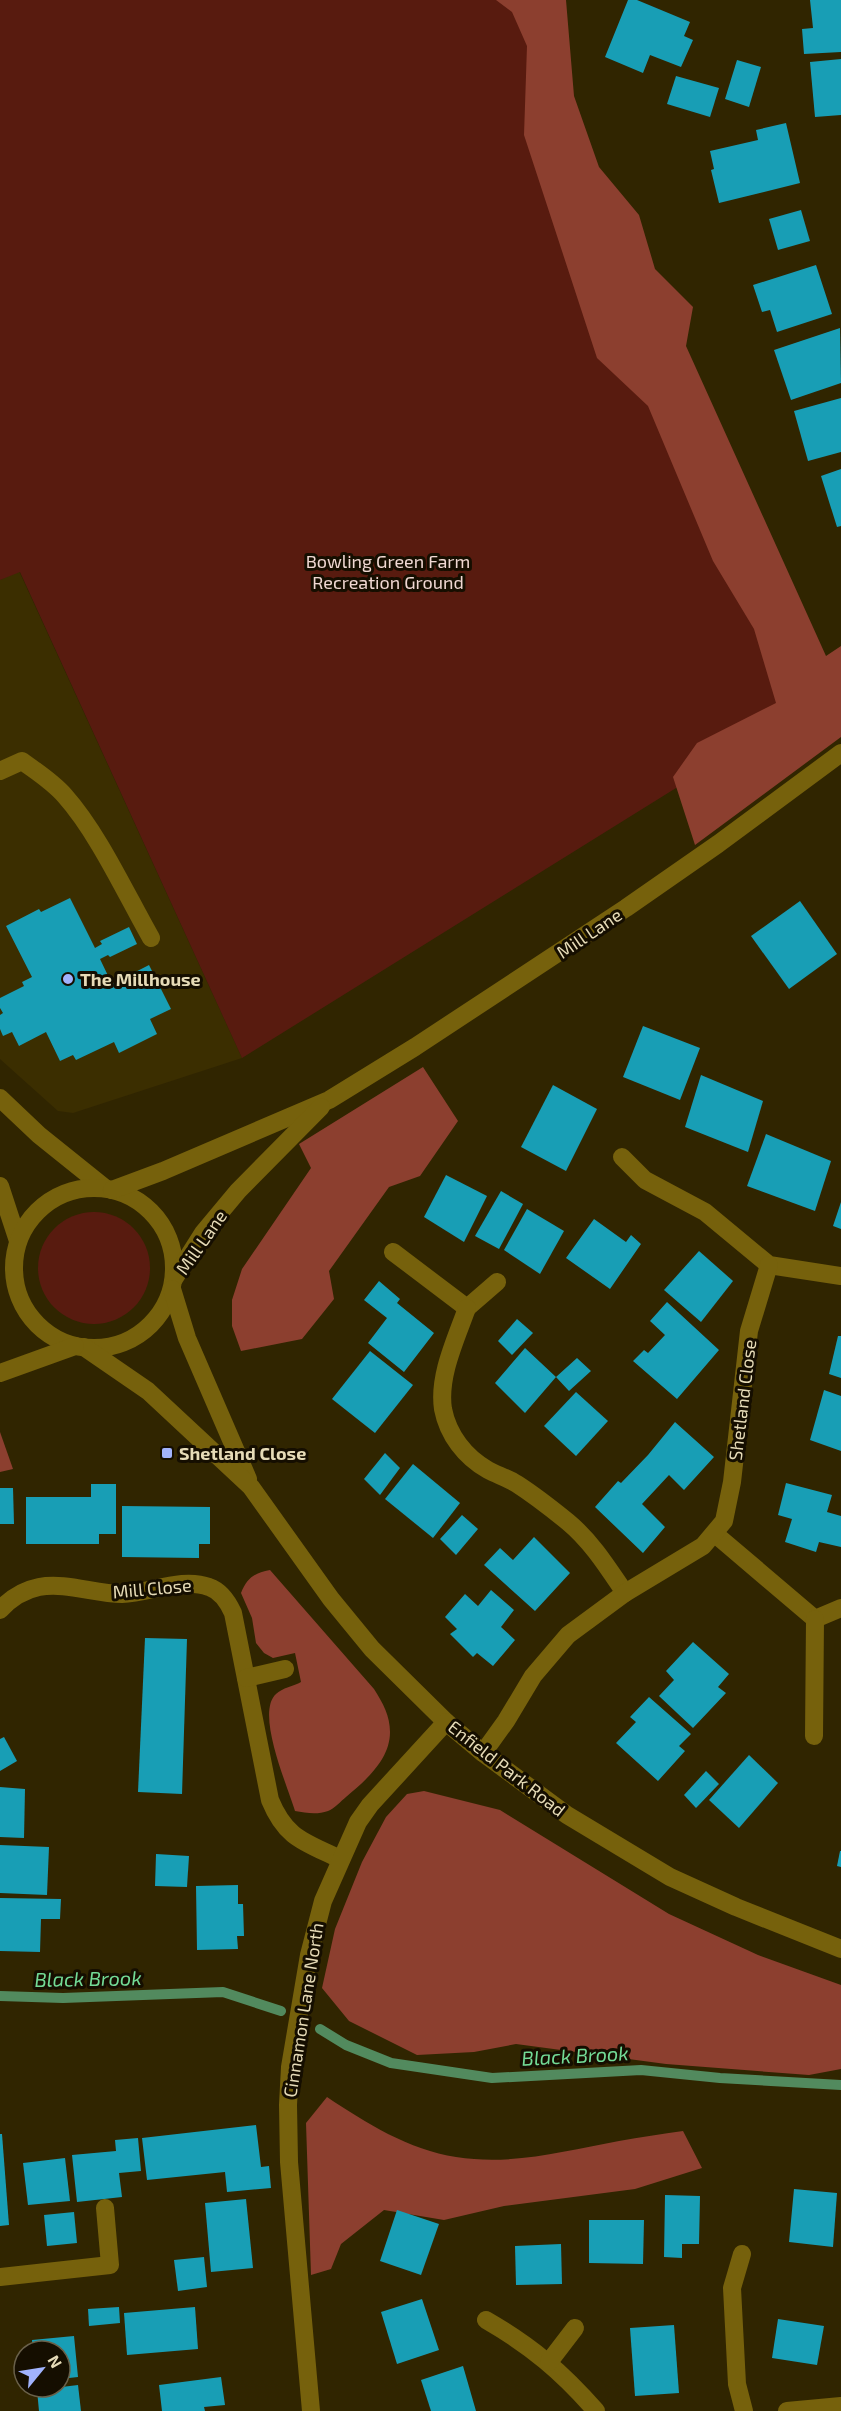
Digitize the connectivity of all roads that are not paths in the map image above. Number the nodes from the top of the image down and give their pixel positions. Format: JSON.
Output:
{"nodes":[{"id":1,"x":841,"y":753,"type":"edge"},
{"id":2,"x":0,"y":771,"type":"edge"},
{"id":3,"x":151,"y":938,"type":"dead end"},
{"id":4,"x":0,"y":1098,"type":"edge"},
{"id":5,"x":328,"y":1100,"type":"junction"},
{"id":6,"x":622,"y":1157,"type":"dead end"},
{"id":7,"x":0,"y":1185,"type":"edge"},
{"id":8,"x":109,"y":1189,"type":"junction"},
{"id":9,"x":17,"y":1247,"type":"junction"},
{"id":10,"x":393,"y":1252,"type":"dead end"},
{"id":11,"x":769,"y":1265,"type":"junction"},
{"id":12,"x":0,"y":1272,"type":"edge"},
{"id":13,"x":841,"y":1276,"type":"edge"},
{"id":14,"x":497,"y":1282,"type":"dead end"},
{"id":15,"x":172,"y":1285,"type":"junction"},
{"id":16,"x":467,"y":1308,"type":"junction"},
{"id":17,"x":80,"y":1346,"type":"junction"},
{"id":18,"x":0,"y":1373,"type":"edge"},
{"id":19,"x":251,"y":1487,"type":"junction"},
{"id":20,"x":715,"y":1534,"type":"junction"},
{"id":21,"x":625,"y":1593,"type":"junction"},
{"id":22,"x":841,"y":1608,"type":"edge"},
{"id":23,"x":0,"y":1610,"type":"edge"},
{"id":24,"x":815,"y":1619,"type":"junction"},
{"id":25,"x":285,"y":1669,"type":"dead end"},
{"id":26,"x":246,"y":1678,"type":"junction"},
{"id":27,"x":446,"y":1722,"type":"junction"},
{"id":28,"x":814,"y":1736,"type":"dead end"},
{"id":29,"x":483,"y":1752,"type":"junction"},
{"id":30,"x":340,"y":1859,"type":"junction"},
{"id":31,"x":841,"y":1949,"type":"edge"},
{"id":32,"x":105,"y":2208,"type":"dead end"},
{"id":33,"x":742,"y":2254,"type":"dead end"},
{"id":34,"x":0,"y":2277,"type":"edge"},
{"id":35,"x":486,"y":2320,"type":"dead end"},
{"id":36,"x":575,"y":2328,"type":"dead end"},
{"id":37,"x":549,"y":2362,"type":"junction"},
{"id":38,"x":841,"y":2406,"type":"edge"},
{"id":39,"x":311,"y":2411,"type":"edge"},
{"id":40,"x":596,"y":2411,"type":"edge"},
{"id":41,"x":744,"y":2411,"type":"edge"},
{"id":42,"x":787,"y":2411,"type":"edge"}],
"edges":[{"from":1,"to":5,"type":"street","name":"Mill Lane"},
{"from":2,"to":3,"type":"street"},
{"from":4,"to":8,"type":"street"},
{"from":5,"to":8,"type":"street","name":"Mill Lane"},
{"from":5,"to":15,"type":"street","name":"Mill Lane"},
{"from":6,"to":11,"type":"street"},
{"from":7,"to":9,"type":"street"},
{"from":8,"to":9,"type":"street"},
{"from":8,"to":15,"type":"street"},
{"from":9,"to":12,"type":"street"},
{"from":9,"to":17,"type":"street"},
{"from":10,"to":16,"type":"street"},
{"from":11,"to":13,"type":"street"},
{"from":11,"to":20,"type":"street","name":"Shetland Close"},
{"from":14,"to":16,"type":"street"},
{"from":15,"to":17,"type":"street"},
{"from":15,"to":19,"type":"street","name":"Enfield Park Road"},
{"from":16,"to":21,"type":"street"},
{"from":17,"to":18,"type":"street"},
{"from":17,"to":19,"type":"street","name":"Enfield Park Road"},
{"from":19,"to":27,"type":"street","name":"Enfield Park Road"},
{"from":20,"to":21,"type":"street","name":"Shetland Close"},
{"from":20,"to":24,"type":"street"},
{"from":21,"to":29,"type":"street","name":"Shetland Close"},
{"from":22,"to":24,"type":"street"},
{"from":23,"to":26,"type":"street","name":"Mill Close"},
{"from":24,"to":28,"type":"street"},
{"from":25,"to":26,"type":"street"},
{"from":26,"to":30,"type":"street","name":"Mill Close"},
{"from":27,"to":29,"type":"street","name":"Enfield Park Road"},
{"from":27,"to":30,"type":"street","name":"Cinnamon Lane North"},
{"from":29,"to":31,"type":"street","name":"Enfield Park Road"},
{"from":30,"to":39,"type":"street","name":"Cinnamon Lane North"},
{"from":32,"to":34,"type":"street"},
{"from":33,"to":41,"type":"street"},
{"from":35,"to":37,"type":"street"},
{"from":36,"to":37,"type":"street"},
{"from":37,"to":40,"type":"street"},
{"from":38,"to":42,"type":"street"}]}
